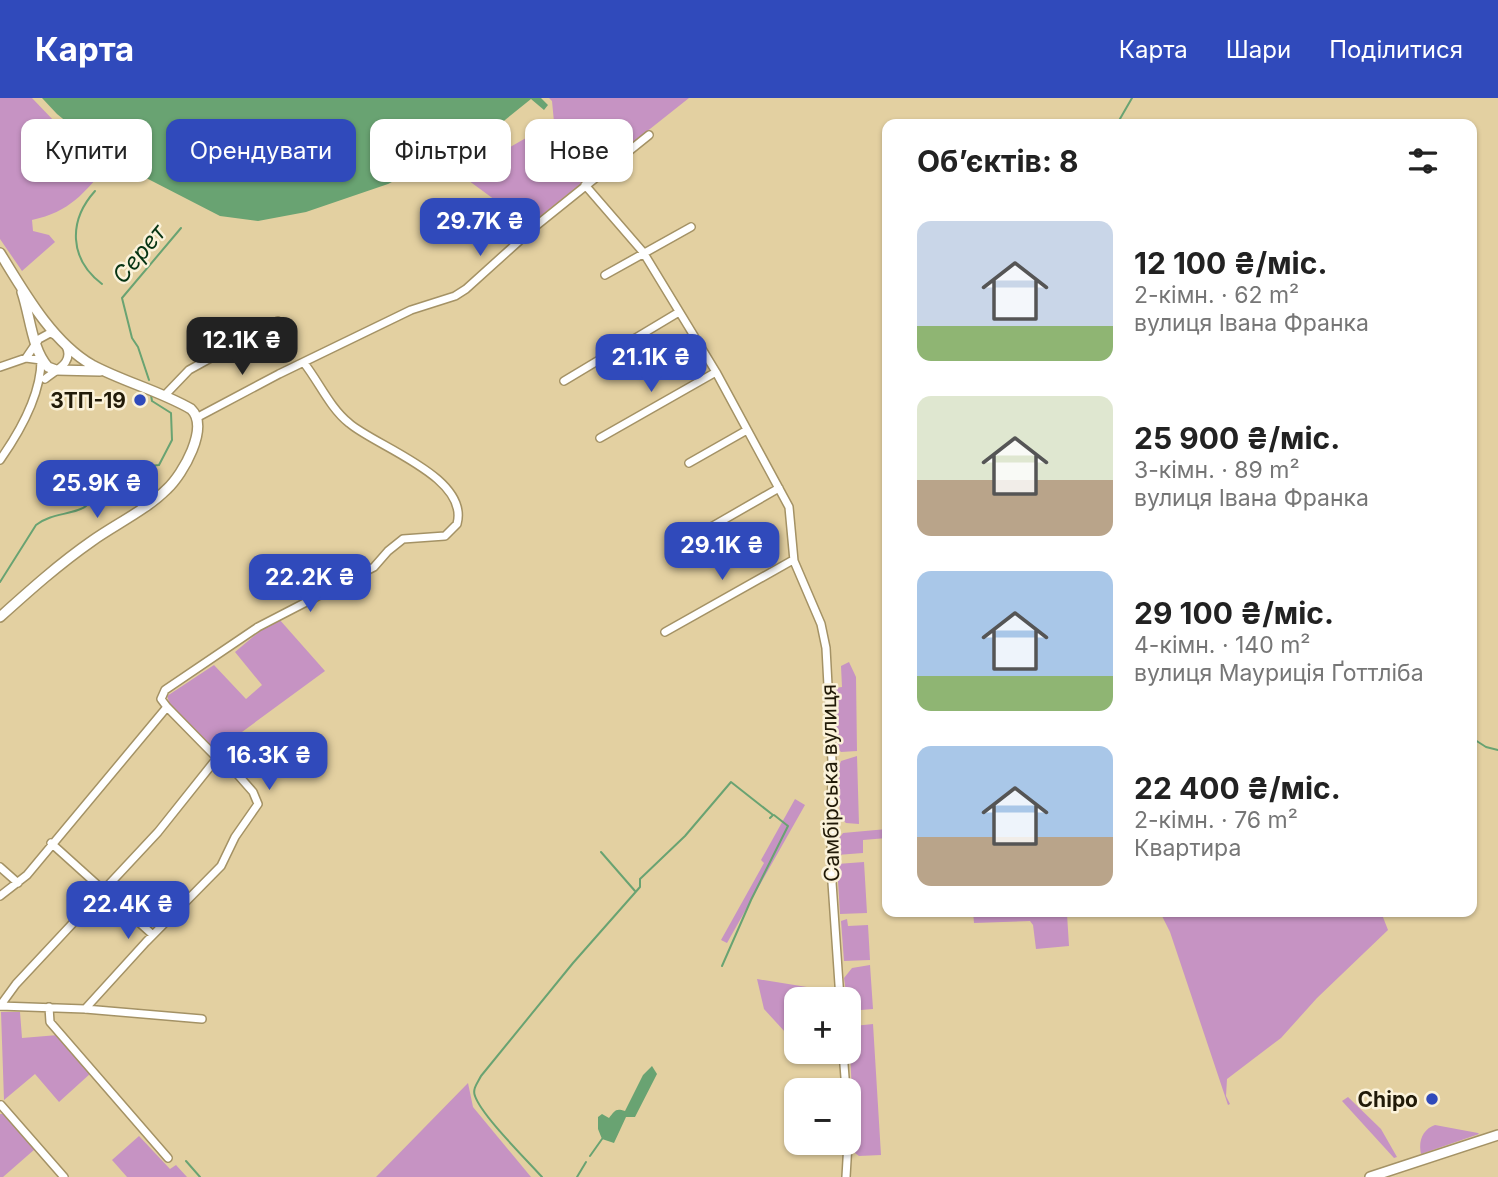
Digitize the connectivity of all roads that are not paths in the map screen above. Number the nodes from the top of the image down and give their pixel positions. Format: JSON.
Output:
{"nodes":[{"id":1,"x":649,"y":135,"type":"dead end"},
{"id":2,"x":585,"y":185,"type":"junction"},
{"id":3,"x":691,"y":227,"type":"dead end"},
{"id":4,"x":643,"y":252,"type":"junction"},
{"id":5,"x":0,"y":253,"type":"edge"},
{"id":6,"x":605,"y":275,"type":"dead end"},
{"id":7,"x":19,"y":284,"type":"junction"},
{"id":8,"x":679,"y":312,"type":"junction"},
{"id":9,"x":278,"y":321,"type":"dead end"},
{"id":10,"x":63,"y":342,"type":"junction"},
{"id":11,"x":36,"y":344,"type":"junction"},
{"id":12,"x":26,"y":358,"type":"junction"},
{"id":13,"x":41,"y":360,"type":"junction"},
{"id":14,"x":304,"y":363,"type":"junction"},
{"id":15,"x":0,"y":366,"type":"edge"},
{"id":16,"x":56,"y":370,"type":"junction"},
{"id":17,"x":69,"y":371,"type":"junction"},
{"id":18,"x":105,"y":371,"type":"junction"},
{"id":19,"x":716,"y":372,"type":"junction"},
{"id":20,"x":45,"y":379,"type":"junction"},
{"id":21,"x":564,"y":381,"type":"dead end"},
{"id":22,"x":38,"y":385,"type":"junction"},
{"id":23,"x":165,"y":395,"type":"junction"},
{"id":24,"x":198,"y":417,"type":"junction"},
{"id":25,"x":747,"y":430,"type":"junction"},
{"id":26,"x":600,"y":438,"type":"dead end"},
{"id":27,"x":0,"y":460,"type":"edge"},
{"id":28,"x":689,"y":463,"type":"dead end"},
{"id":29,"x":779,"y":488,"type":"junction"},
{"id":30,"x":685,"y":542,"type":"dead end"},
{"id":31,"x":793,"y":560,"type":"junction"},
{"id":32,"x":0,"y":617,"type":"edge"},
{"id":33,"x":665,"y":632,"type":"dead end"},
{"id":34,"x":167,"y":707,"type":"junction"},
{"id":35,"x":217,"y":758,"type":"junction"},
{"id":36,"x":51,"y":843,"type":"junction"},
{"id":37,"x":0,"y":867,"type":"edge"},
{"id":38,"x":18,"y":883,"type":"junction"},
{"id":39,"x":105,"y":891,"type":"junction"},
{"id":40,"x":0,"y":896,"type":"edge"},
{"id":41,"x":153,"y":935,"type":"junction"},
{"id":42,"x":839,"y":987,"type":"edge"},
{"id":43,"x":0,"y":1006,"type":"edge"},
{"id":44,"x":49,"y":1007,"type":"junction"},
{"id":45,"x":85,"y":1009,"type":"junction"},
{"id":46,"x":202,"y":1019,"type":"dead end"},
{"id":47,"x":1,"y":1105,"type":"edge"},
{"id":48,"x":1498,"y":1135,"type":"edge"},
{"id":49,"x":847,"y":1155,"type":"edge"},
{"id":50,"x":168,"y":1158,"type":"dead end"},
{"id":51,"x":64,"y":1177,"type":"edge"},
{"id":52,"x":846,"y":1177,"type":"edge"},
{"id":53,"x":1370,"y":1177,"type":"edge"}],
"edges":[{"from":1,"to":2,"type":"street"},
{"from":2,"to":4,"type":"street","name":"Самбірська вулиця"},
{"from":2,"to":14,"type":"street"},
{"from":3,"to":4,"type":"street"},
{"from":4,"to":6,"type":"street"},
{"from":4,"to":8,"type":"street","name":"Самбірська вулиця"},
{"from":5,"to":7,"type":"main road"},
{"from":7,"to":10,"type":"main road"},
{"from":7,"to":11,"type":"main road"},
{"from":8,"to":19,"type":"street","name":"Самбірська вулиця"},
{"from":8,"to":21,"type":"street"},
{"from":9,"to":23,"type":"street"},
{"from":10,"to":11,"type":"street"},
{"from":10,"to":16,"type":"street"},
{"from":10,"to":18,"type":"main road"},
{"from":11,"to":12,"type":"street"},
{"from":11,"to":13,"type":"main road"},
{"from":12,"to":13,"type":"street"},
{"from":12,"to":15,"type":"street"},
{"from":13,"to":16,"type":"main road"},
{"from":13,"to":22,"type":"street"},
{"from":14,"to":24,"type":"street"},
{"from":14,"to":34,"type":"street"},
{"from":16,"to":17,"type":"main road"},
{"from":16,"to":20,"type":"street"},
{"from":17,"to":18,"type":"main road"},
{"from":17,"to":20,"type":"street"},
{"from":18,"to":23,"type":"main road"},
{"from":19,"to":25,"type":"street","name":"Самбірська вулиця"},
{"from":19,"to":26,"type":"street"},
{"from":20,"to":22,"type":"street"},
{"from":22,"to":27,"type":"street"},
{"from":23,"to":24,"type":"main road"},
{"from":24,"to":32,"type":"main road"},
{"from":25,"to":28,"type":"street"},
{"from":25,"to":29,"type":"street","name":"Самбірська вулиця"},
{"from":29,"to":30,"type":"street"},
{"from":29,"to":31,"type":"street","name":"Самбірська вулиця"},
{"from":31,"to":33,"type":"street"},
{"from":31,"to":42,"type":"street","name":"Самбірська вулиця"},
{"from":34,"to":35,"type":"street"},
{"from":34,"to":36,"type":"street"},
{"from":35,"to":39,"type":"street"},
{"from":35,"to":41,"type":"street"},
{"from":36,"to":38,"type":"street"},
{"from":36,"to":39,"type":"street"},
{"from":37,"to":38,"type":"street"},
{"from":38,"to":40,"type":"street"},
{"from":39,"to":41,"type":"street"},
{"from":39,"to":43,"type":"street"},
{"from":41,"to":45,"type":"street"},
{"from":43,"to":44,"type":"street"},
{"from":44,"to":45,"type":"street"},
{"from":44,"to":50,"type":"street"},
{"from":45,"to":46,"type":"street"},
{"from":47,"to":51,"type":"street"},
{"from":48,"to":53,"type":"main road"},
{"from":49,"to":52,"type":"street"}]}
